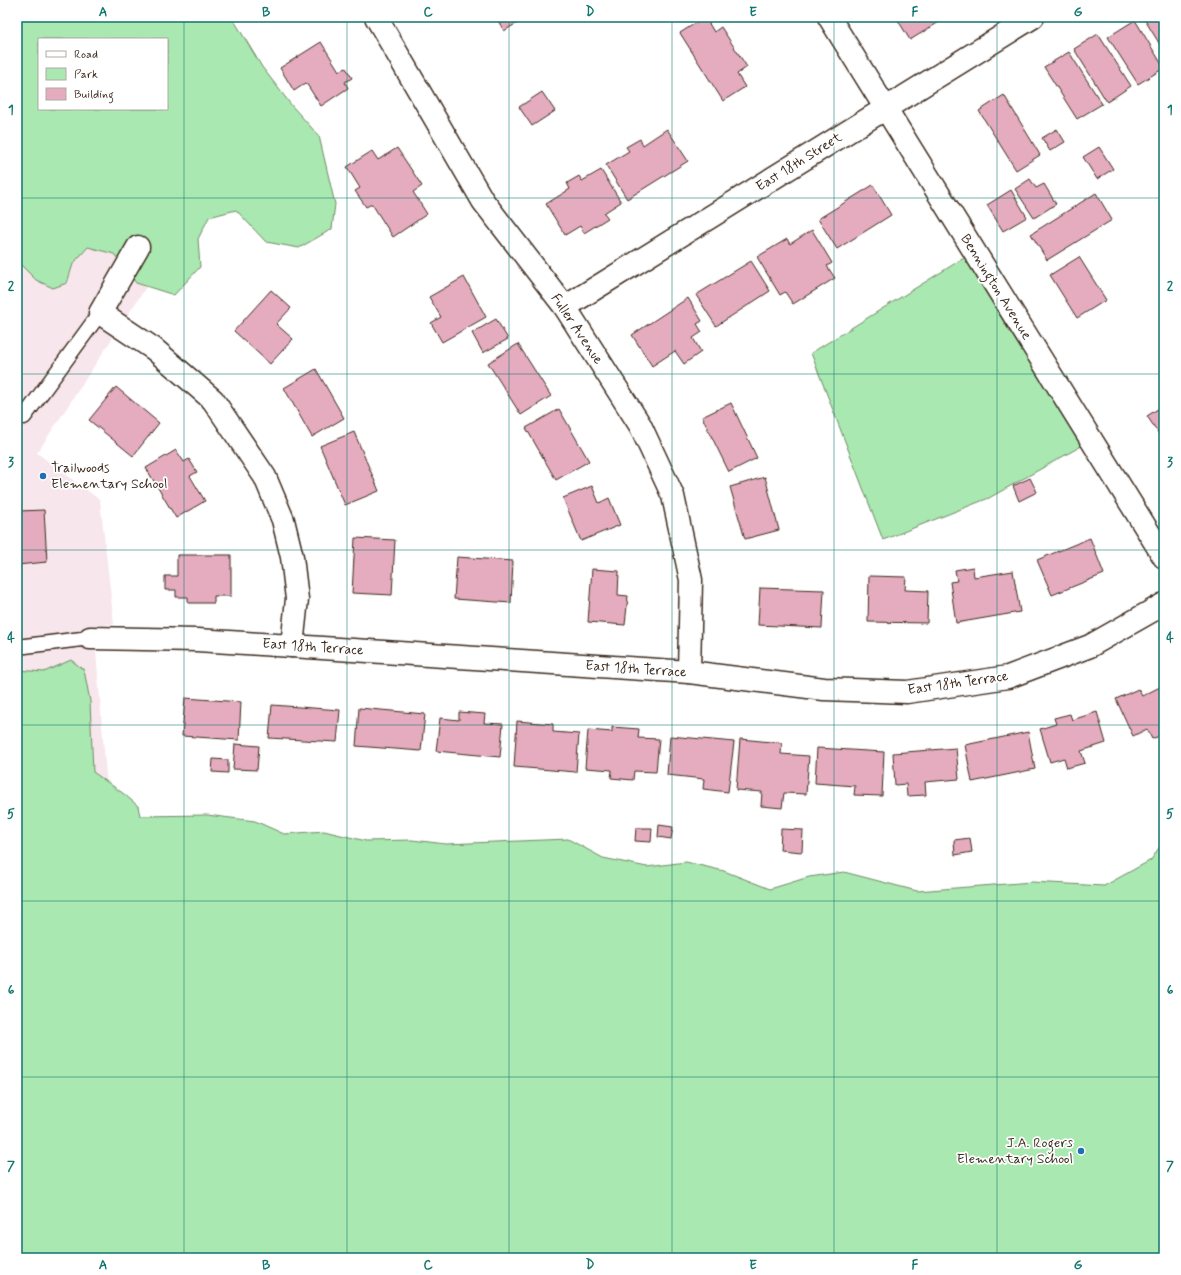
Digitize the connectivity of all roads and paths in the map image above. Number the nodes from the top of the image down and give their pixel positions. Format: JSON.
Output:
{"nodes":[{"id":1,"x":376,"y":17,"type":"edge"},
{"id":2,"x":829,"y":17,"type":"edge"},
{"id":3,"x":1033,"y":17,"type":"edge"},
{"id":4,"x":886,"y":109,"type":"junction"},
{"id":5,"x":138,"y":247,"type":"dead end"},
{"id":6,"x":565,"y":307,"type":"junction"},
{"id":7,"x":100,"y":313,"type":"junction"},
{"id":8,"x":24,"y":417,"type":"dead end"},
{"id":9,"x":1164,"y":558,"type":"edge"},
{"id":10,"x":1164,"y":604,"type":"edge"},
{"id":11,"x":90,"y":638,"type":"joint"},
{"id":12,"x":292,"y":646,"type":"junction"},
{"id":13,"x":17,"y":647,"type":"edge"},
{"id":14,"x":689,"y":672,"type":"junction"}],
"edges":[{"from":1,"to":6,"type":"street","name":"Fuller Avenue"},
{"from":2,"to":4,"type":"street","name":"Bennington Avenue"},
{"from":3,"to":4,"type":"street","name":"East 18th Street"},
{"from":4,"to":6,"type":"street","name":"East 18th Street"},
{"from":4,"to":9,"type":"street","name":"Bennington Avenue"},
{"from":5,"to":7,"type":"street"},
{"from":6,"to":14,"type":"street","name":"Fuller Avenue"},
{"from":7,"to":8,"type":"lane"},
{"from":7,"to":12,"type":"street"},
{"from":10,"to":14,"type":"street","name":"East 18th Terrace"},
{"from":11,"to":12,"type":"street","name":"East 18th Terrace"},
{"from":11,"to":13,"type":"lane"},
{"from":12,"to":14,"type":"street","name":"East 18th Terrace"}]}
